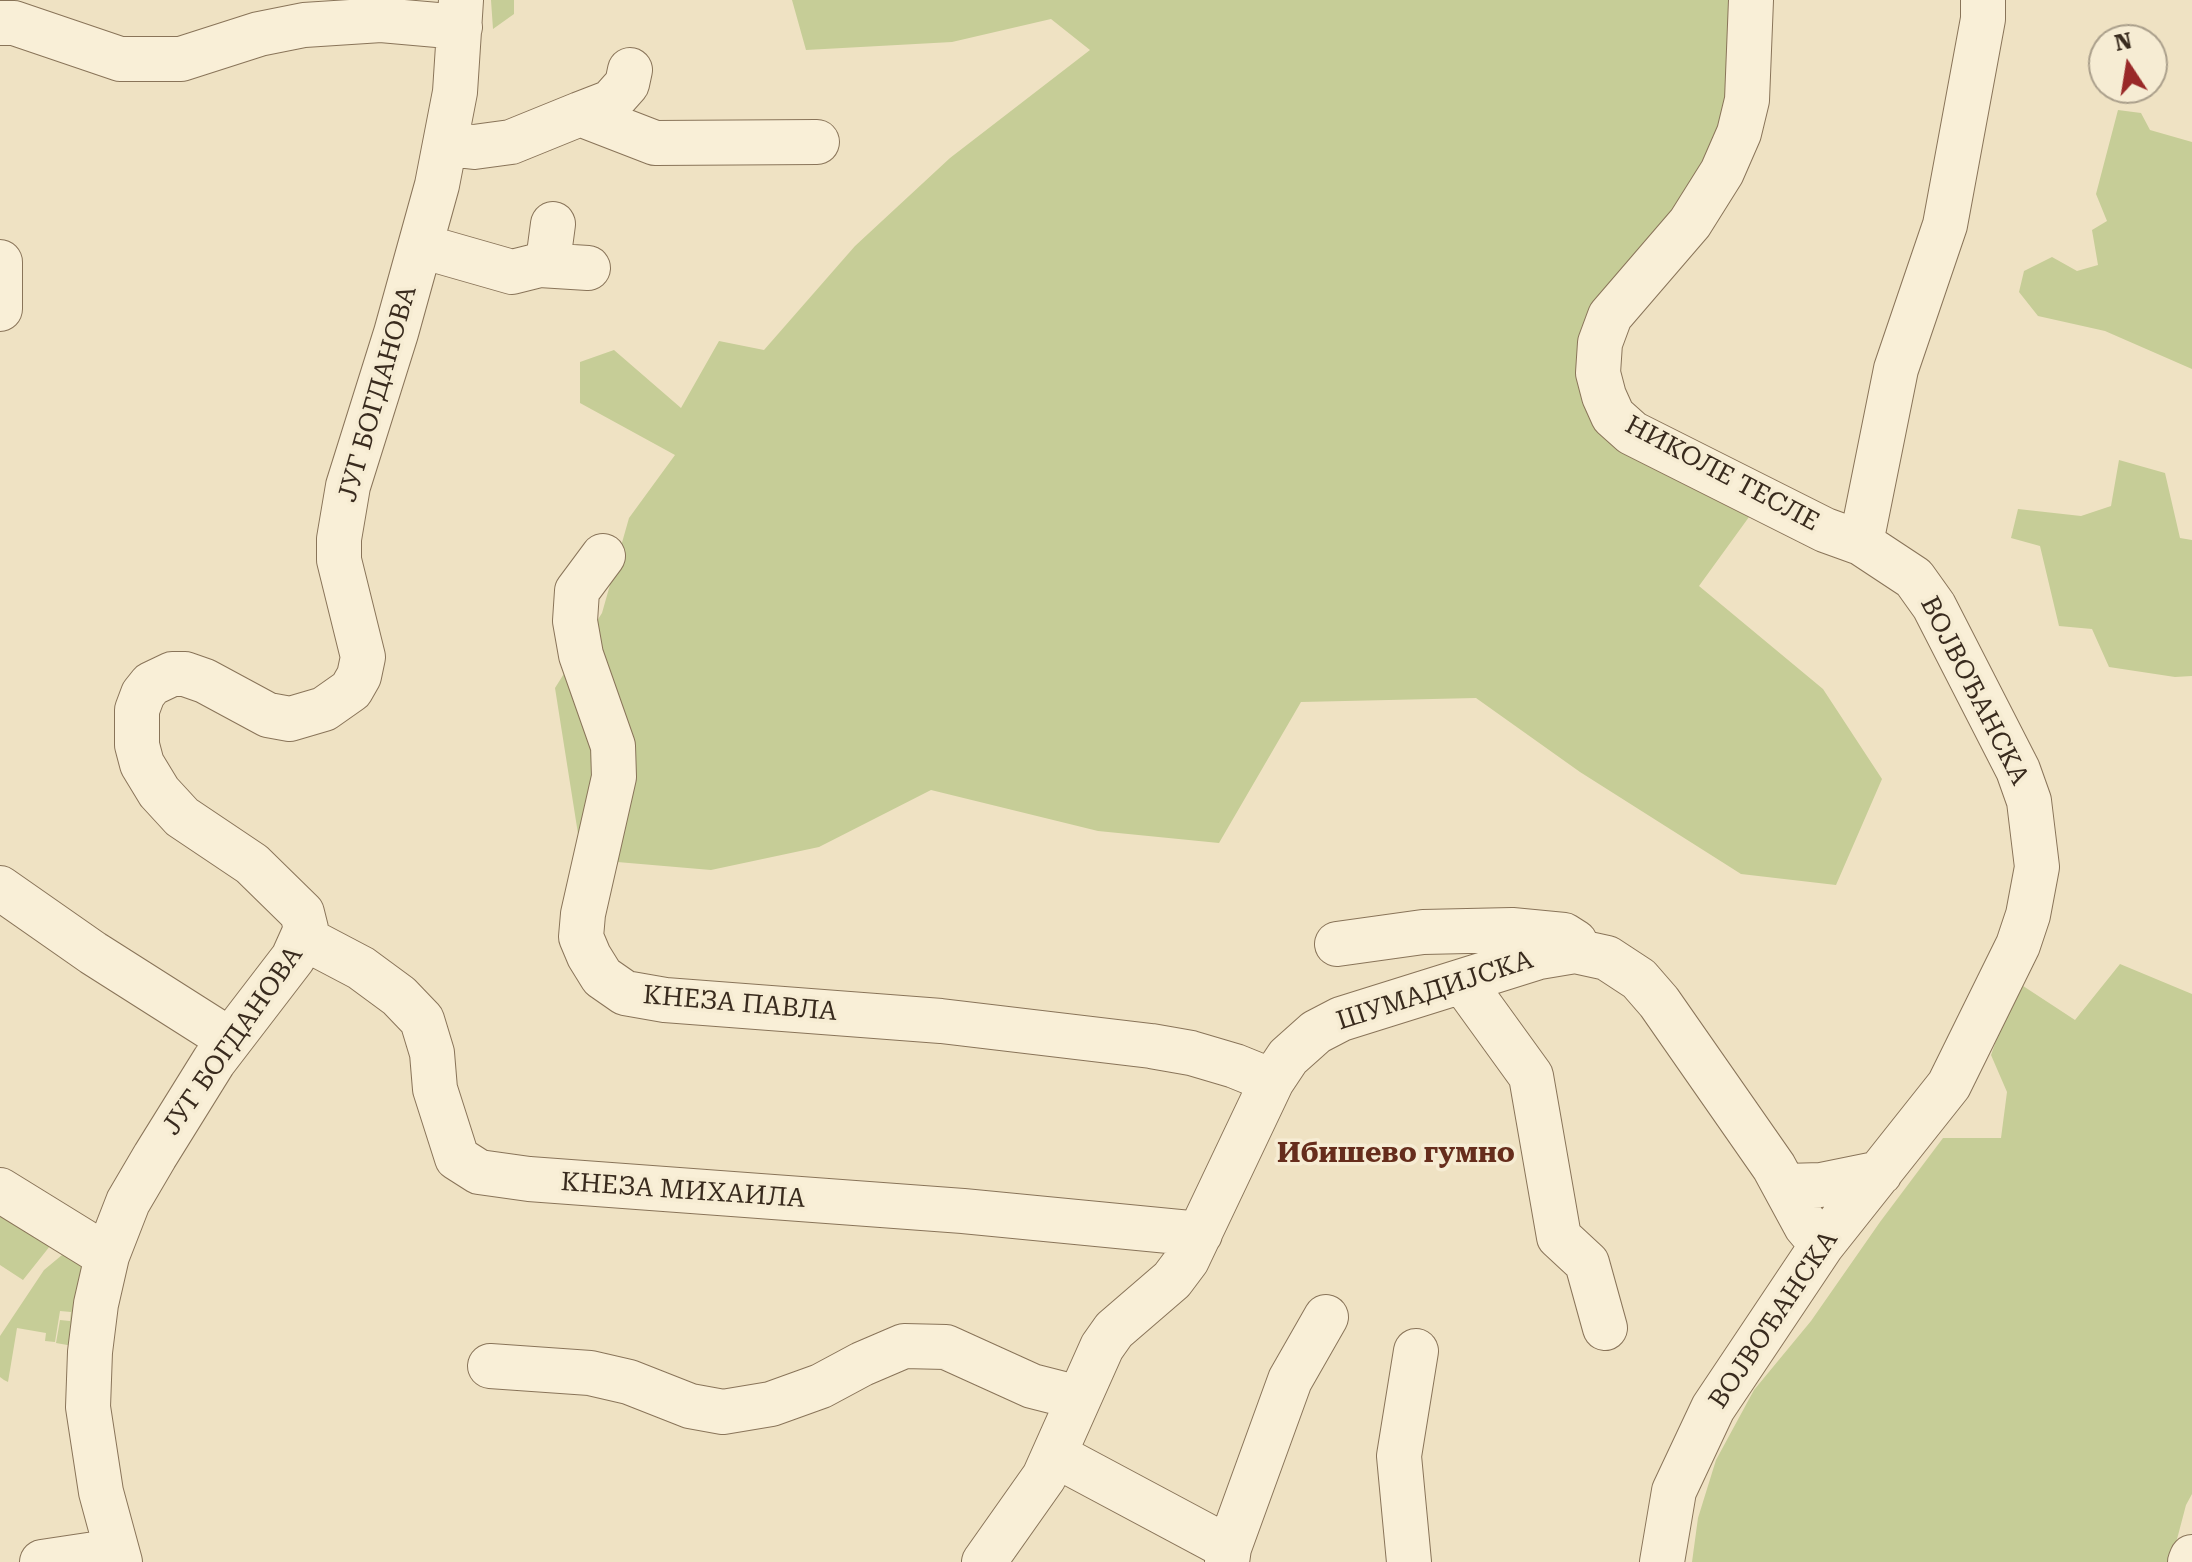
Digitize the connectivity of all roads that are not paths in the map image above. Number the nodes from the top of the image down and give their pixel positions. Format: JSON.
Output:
{"nodes":[{"id":1,"x":1751,"y":0,"type":"edge"},
{"id":2,"x":1983,"y":0,"type":"edge"},
{"id":3,"x":460,"y":13,"type":"edge"},
{"id":4,"x":0,"y":23,"type":"edge"},
{"id":5,"x":630,"y":70,"type":"dead end"},
{"id":6,"x":580,"y":114,"type":"junction"},
{"id":7,"x":817,"y":142,"type":"dead end"},
{"id":8,"x":447,"y":144,"type":"junction"},
{"id":9,"x":553,"y":224,"type":"dead end"},
{"id":10,"x":421,"y":246,"type":"junction"},
{"id":11,"x":0,"y":262,"type":"edge"},
{"id":12,"x":540,"y":265,"type":"junction"},
{"id":13,"x":588,"y":268,"type":"dead end"},
{"id":14,"x":0,"y":309,"type":"edge"},
{"id":15,"x":1861,"y":543,"type":"junction"},
{"id":16,"x":603,"y":556,"type":"dead end"},
{"id":17,"x":0,"y":888,"type":"edge"},
{"id":18,"x":304,"y":938,"type":"junction"},
{"id":19,"x":1337,"y":944,"type":"dead end"},
{"id":20,"x":1591,"y":952,"type":"junction"},
{"id":21,"x":1463,"y":982,"type":"junction"},
{"id":22,"x":230,"y":1040,"type":"junction"},
{"id":23,"x":1272,"y":1081,"type":"junction"},
{"id":24,"x":1880,"y":1173,"type":"junction"},
{"id":25,"x":1786,"y":1186,"type":"junction"},
{"id":26,"x":0,"y":1190,"type":"edge"},
{"id":27,"x":1200,"y":1234,"type":"junction"},
{"id":28,"x":1822,"y":1245,"type":"junction"},
{"id":29,"x":107,"y":1256,"type":"junction"},
{"id":30,"x":1326,"y":1317,"type":"dead end"},
{"id":31,"x":1605,"y":1328,"type":"dead end"},
{"id":32,"x":1416,"y":1351,"type":"dead end"},
{"id":33,"x":490,"y":1366,"type":"dead end"},
{"id":34,"x":1079,"y":1398,"type":"junction"},
{"id":35,"x":1055,"y":1455,"type":"junction"},
{"id":36,"x":1228,"y":1555,"type":"edge"},
{"id":37,"x":118,"y":1557,"type":"edge"},
{"id":38,"x":42,"y":1562,"type":"edge"},
{"id":39,"x":984,"y":1562,"type":"edge"},
{"id":40,"x":1409,"y":1562,"type":"edge"},
{"id":41,"x":1662,"y":1562,"type":"edge"}],
"edges":[{"from":1,"to":15,"type":"street","name":"НИКОЛЕ ТЕСЛЕ"},
{"from":2,"to":15,"type":"street"},
{"from":3,"to":4,"type":"street"},
{"from":3,"to":8,"type":"street","name":"ЈУГ БОГДАНОВА"},
{"from":5,"to":6,"type":"street"},
{"from":6,"to":7,"type":"street"},
{"from":6,"to":8,"type":"street"},
{"from":8,"to":10,"type":"street","name":"ЈУГ БОГДАНОВА"},
{"from":9,"to":12,"type":"street"},
{"from":10,"to":12,"type":"street"},
{"from":10,"to":18,"type":"street","name":"ЈУГ БОГДАНОВА"},
{"from":11,"to":14,"type":"street"},
{"from":12,"to":13,"type":"street"},
{"from":15,"to":24,"type":"street","name":"ВОЈВОЂАНСКА"},
{"from":16,"to":23,"type":"street","name":"КНЕЗА ПАВЛА"},
{"from":17,"to":22,"type":"street"},
{"from":18,"to":22,"type":"street","name":"ЈУГ БОГДАНОВА"},
{"from":18,"to":27,"type":"street","name":"КНЕЗА МИХАИЛА"},
{"from":19,"to":20,"type":"street"},
{"from":20,"to":21,"type":"street","name":"ШУМАДИЈСКА"},
{"from":20,"to":25,"type":"street"},
{"from":21,"to":23,"type":"street","name":"ШУМАДИЈСКА"},
{"from":21,"to":31,"type":"street"},
{"from":22,"to":29,"type":"street","name":"ЈУГ БОГДАНОВА"},
{"from":23,"to":27,"type":"street","name":"ШУМАДИЈСКА"},
{"from":24,"to":25,"type":"street"},
{"from":24,"to":28,"type":"street","name":"ВОЈВОЂАНСКА"},
{"from":25,"to":28,"type":"street"},
{"from":26,"to":29,"type":"street"},
{"from":27,"to":34,"type":"street","name":"ШУМАДИЈСКА"},
{"from":28,"to":41,"type":"street","name":"ВОЈВОЂАНСКА"},
{"from":29,"to":37,"type":"street","name":"ЈУГ БОГДАНОВА"},
{"from":30,"to":36,"type":"street"},
{"from":32,"to":40,"type":"street"},
{"from":33,"to":34,"type":"street"},
{"from":34,"to":35,"type":"street","name":"ШУМАДИЈСКА"},
{"from":35,"to":36,"type":"street"},
{"from":35,"to":39,"type":"street","name":"ШУМАДИЈСКА"},
{"from":37,"to":38,"type":"street"}]}
